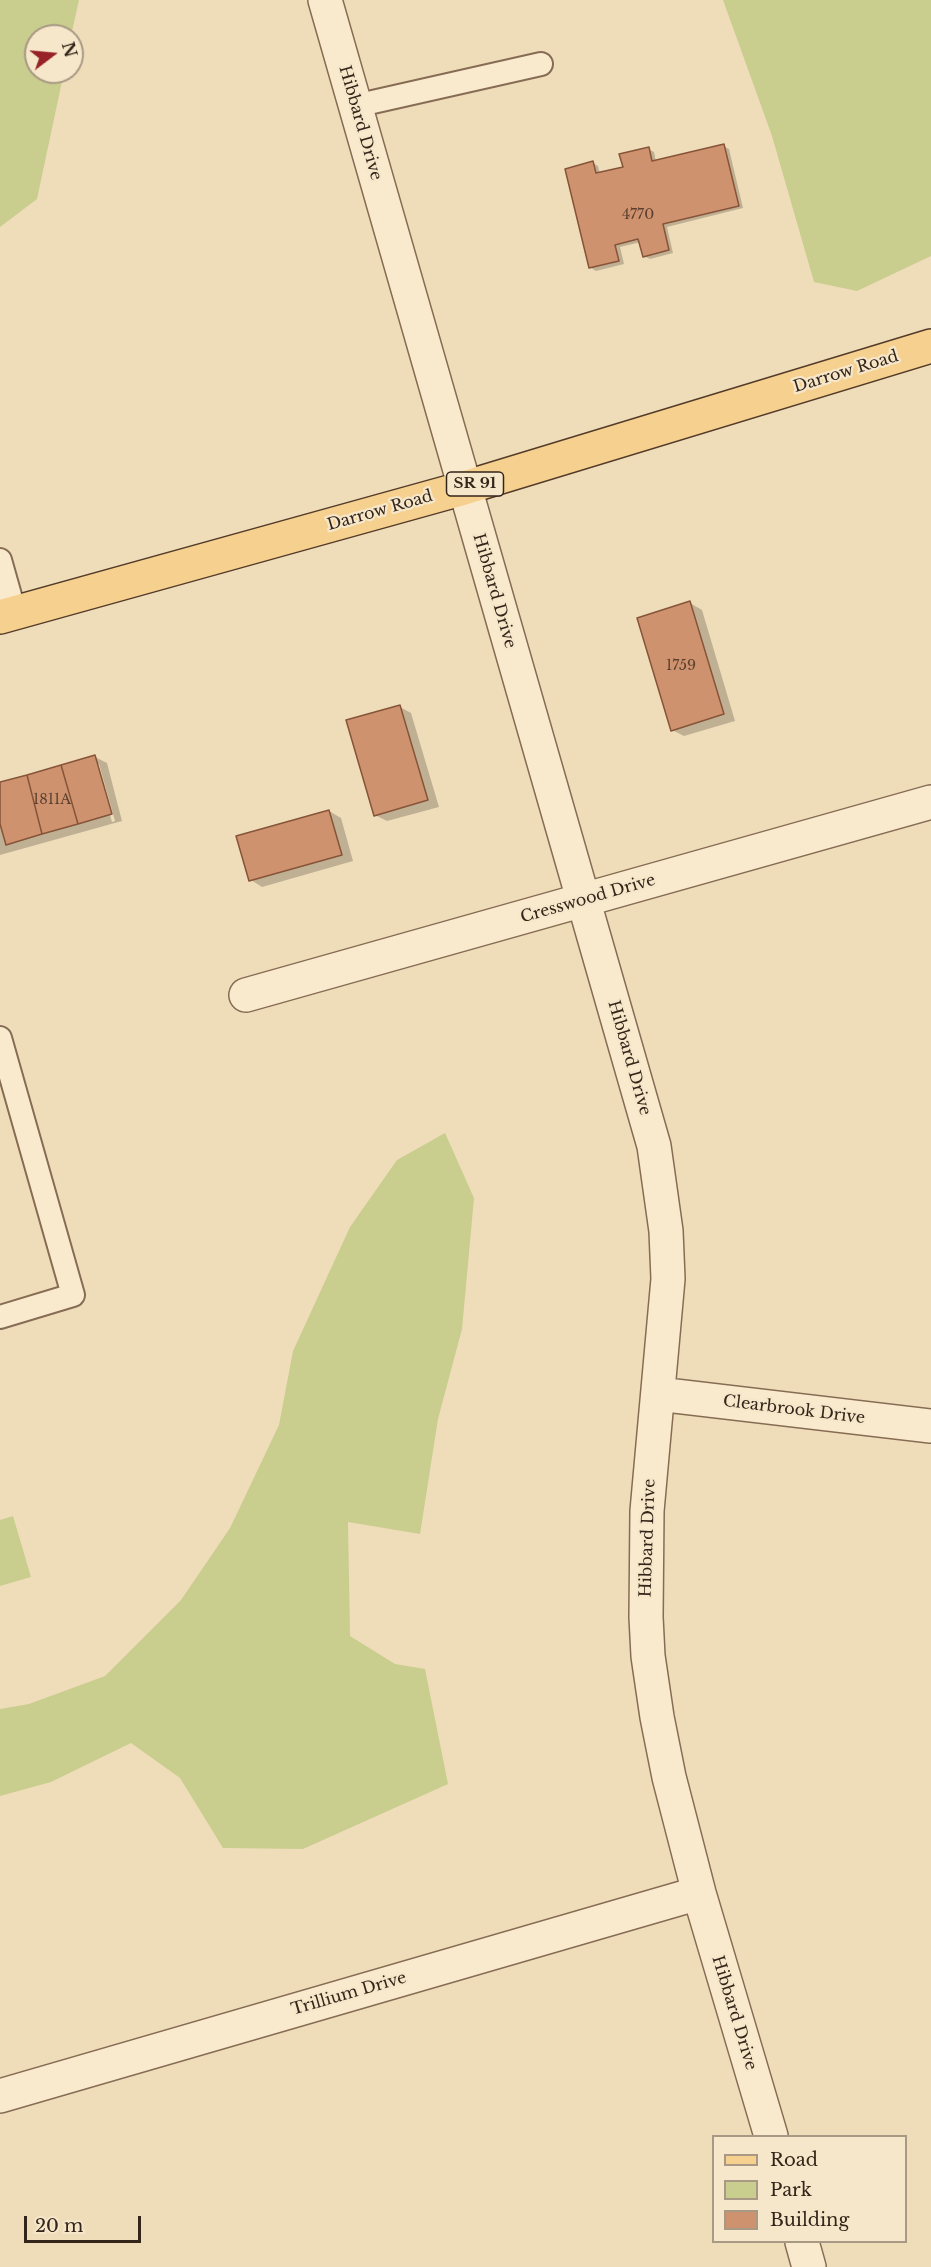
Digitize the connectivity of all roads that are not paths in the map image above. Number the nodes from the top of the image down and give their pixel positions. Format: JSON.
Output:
{"nodes":[{"id":1,"x":325,"y":0,"type":"edge"},
{"id":2,"x":541,"y":64,"type":"dead end"},
{"id":3,"x":355,"y":106,"type":"junction"},
{"id":4,"x":931,"y":346,"type":"edge"},
{"id":5,"x":464,"y":488,"type":"junction"},
{"id":6,"x":0,"y":560,"type":"edge"},
{"id":7,"x":8,"y":615,"type":"edge"},
{"id":8,"x":931,"y":802,"type":"edge"},
{"id":9,"x":585,"y":901,"type":"junction"},
{"id":10,"x":246,"y":995,"type":"dead end"},
{"id":11,"x":0,"y":1038,"type":"edge"},
{"id":12,"x":0,"y":1317,"type":"edge"},
{"id":13,"x":658,"y":1394,"type":"junction"},
{"id":14,"x":931,"y":1426,"type":"edge"},
{"id":15,"x":699,"y":1893,"type":"junction"},
{"id":16,"x":0,"y":2096,"type":"edge"},
{"id":17,"x":771,"y":2135,"type":"edge"},
{"id":18,"x":803,"y":2243,"type":"edge"},
{"id":19,"x":809,"y":2267,"type":"edge"}],
"edges":[{"from":1,"to":3,"type":"street","name":"Hibbard Drive"},
{"from":2,"to":3,"type":"lane"},
{"from":3,"to":5,"type":"street","name":"Hibbard Drive"},
{"from":4,"to":5,"type":"main road","name":"Darrow Road","number":"SR 91"},
{"from":5,"to":7,"type":"main road","name":"Darrow Road","number":"SR 91"},
{"from":5,"to":9,"type":"street","name":"Hibbard Drive"},
{"from":6,"to":7,"type":"lane"},
{"from":8,"to":9,"type":"street","name":"Cresswood Drive"},
{"from":9,"to":10,"type":"street","name":"Cresswood Drive"},
{"from":9,"to":13,"type":"street","name":"Hibbard Drive"},
{"from":11,"to":12,"type":"lane"},
{"from":13,"to":14,"type":"street","name":"Clearbrook Drive"},
{"from":13,"to":15,"type":"street","name":"Hibbard Drive"},
{"from":15,"to":16,"type":"street","name":"Trillium Drive"},
{"from":15,"to":17,"type":"street","name":"Hibbard Drive"},
{"from":18,"to":19,"type":"street"}]}
